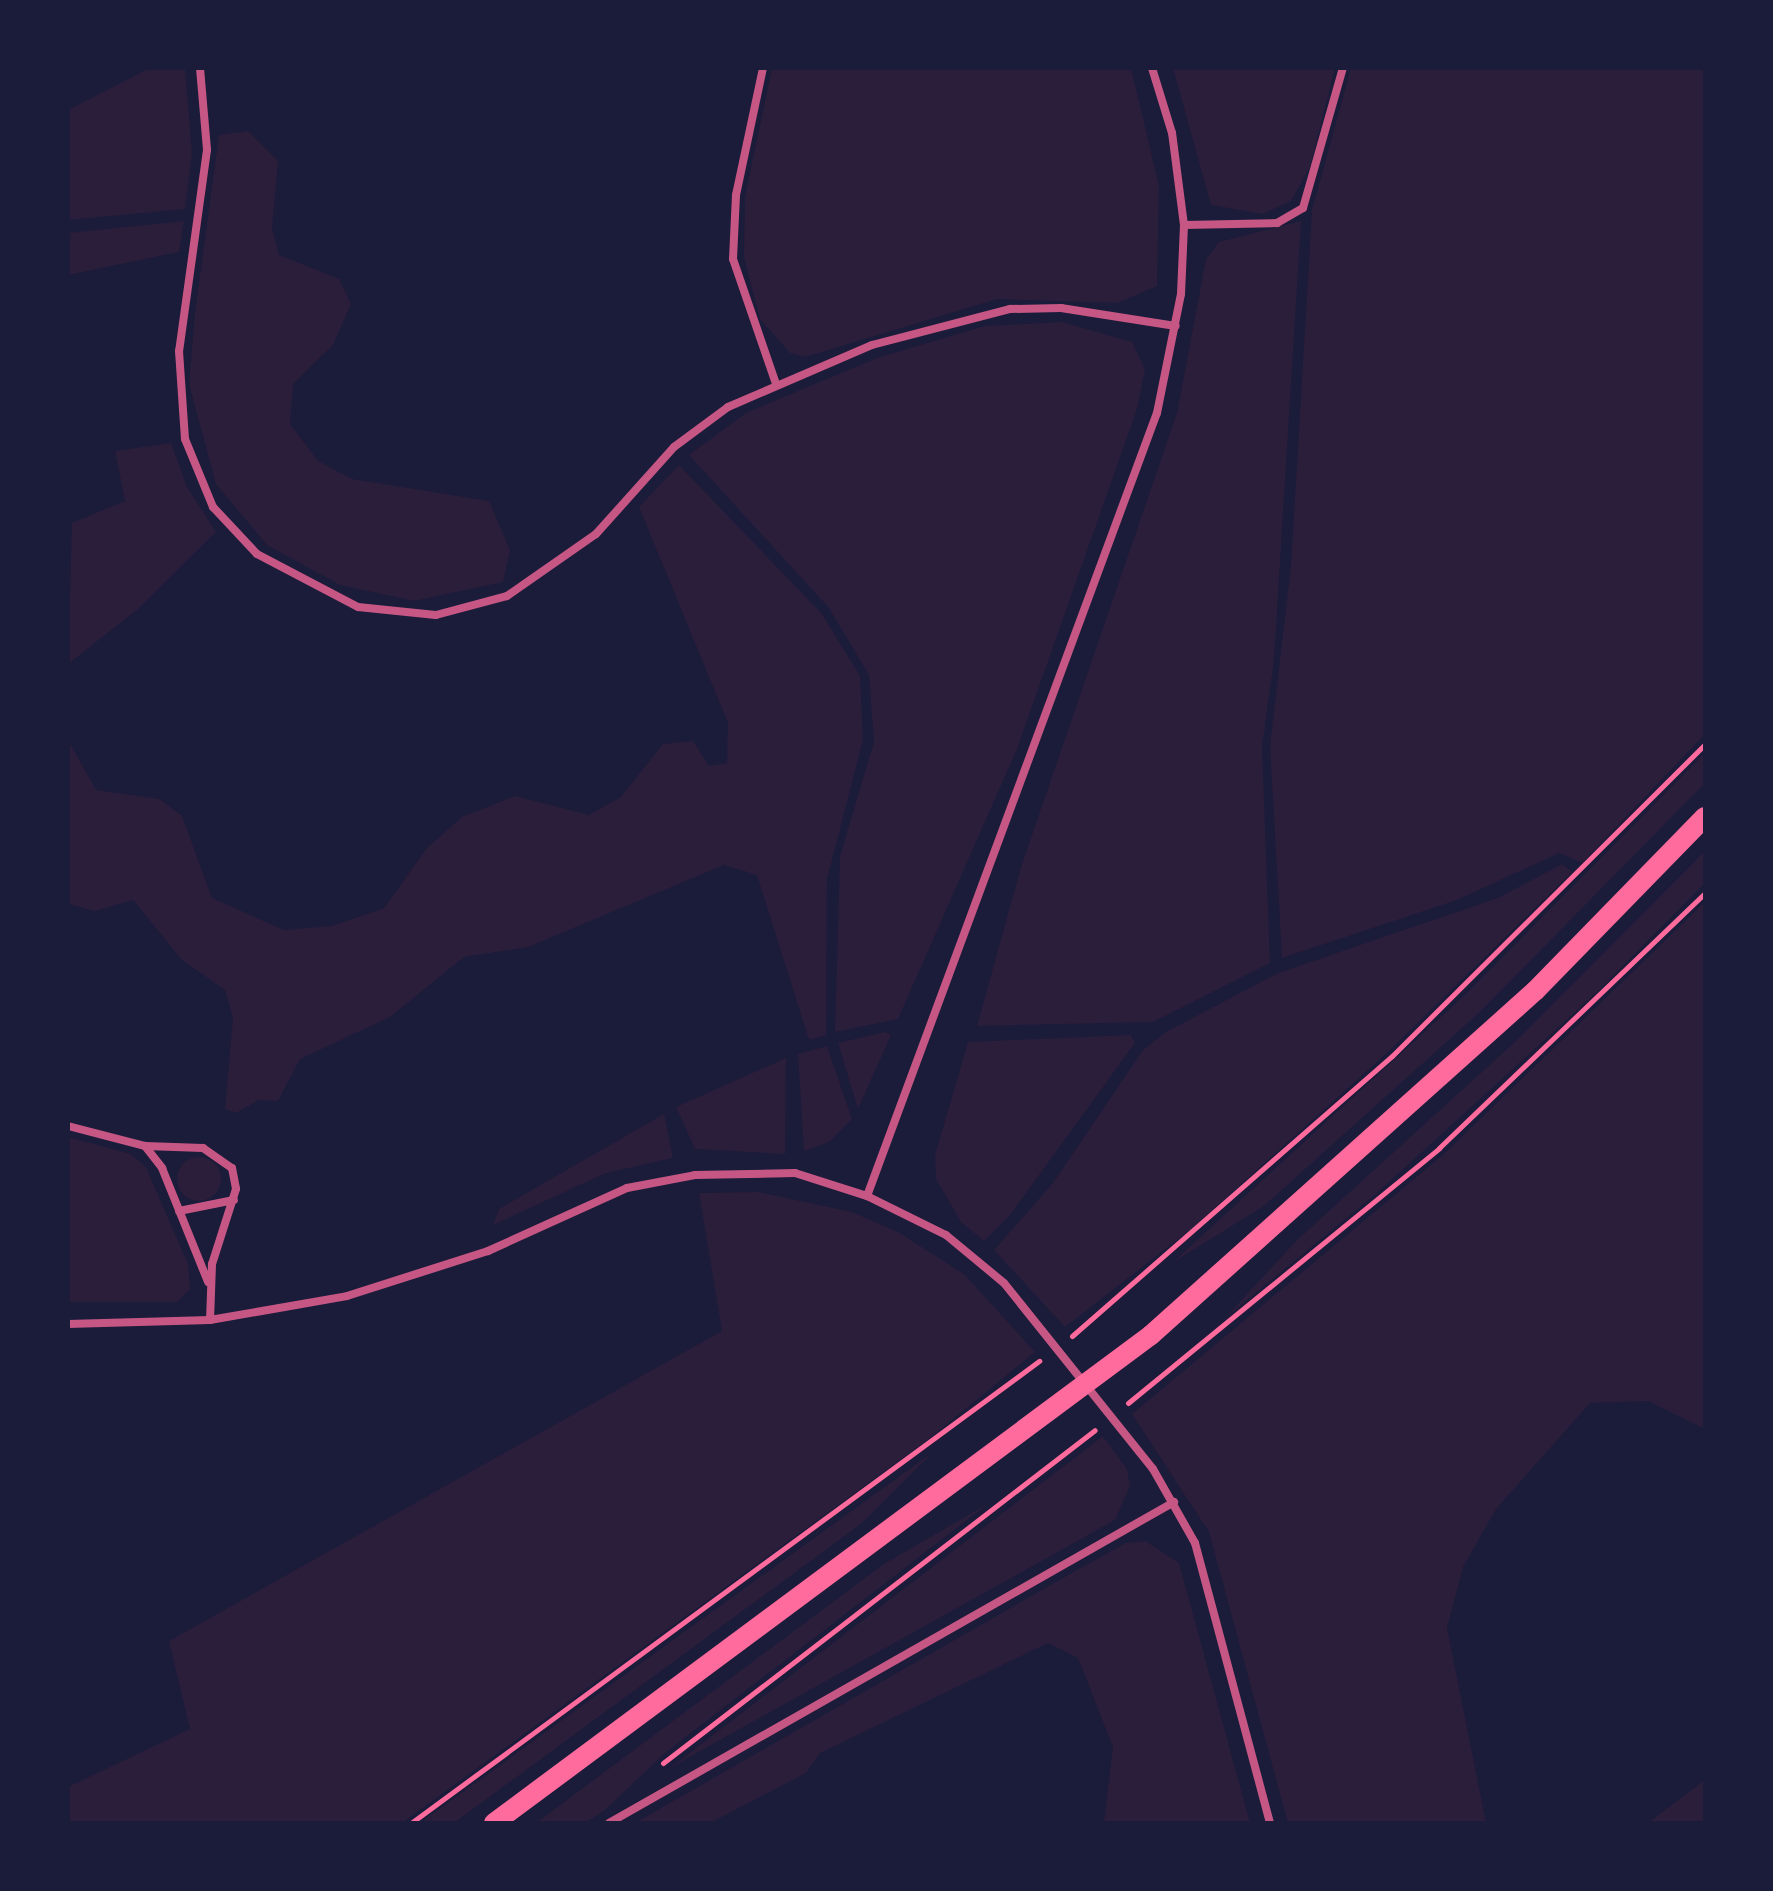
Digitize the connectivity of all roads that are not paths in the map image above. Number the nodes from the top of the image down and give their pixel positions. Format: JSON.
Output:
{"nodes":[{"id":1,"x":200,"y":68,"type":"edge"},
{"id":2,"x":763,"y":68,"type":"edge"},
{"id":3,"x":1152,"y":68,"type":"edge"},
{"id":4,"x":1343,"y":68,"type":"edge"},
{"id":5,"x":1184,"y":225,"type":"junction"},
{"id":6,"x":1176,"y":326,"type":"junction"},
{"id":7,"x":776,"y":384,"type":"junction"},
{"id":8,"x":1705,"y":817,"type":"edge"},
{"id":9,"x":68,"y":1126,"type":"edge"},
{"id":10,"x":145,"y":1146,"type":"junction"},
{"id":11,"x":867,"y":1196,"type":"junction"},
{"id":12,"x":234,"y":1200,"type":"junction"},
{"id":13,"x":179,"y":1211,"type":"junction"},
{"id":14,"x":208,"y":1283,"type":"junction"},
{"id":15,"x":210,"y":1320,"type":"junction"},
{"id":16,"x":68,"y":1324,"type":"edge"},
{"id":17,"x":1174,"y":1502,"type":"junction"},
{"id":18,"x":494,"y":1823,"type":"edge"},
{"id":19,"x":609,"y":1823,"type":"edge"},
{"id":20,"x":1270,"y":1823,"type":"edge"}],
"edges":[{"from":1,"to":7,"type":"street"},
{"from":2,"to":7,"type":"street"},
{"from":3,"to":5,"type":"street"},
{"from":4,"to":5,"type":"street"},
{"from":5,"to":6,"type":"street"},
{"from":6,"to":7,"type":"street"},
{"from":6,"to":11,"type":"street"},
{"from":8,"to":18,"type":"main road"},
{"from":9,"to":10,"type":"street"},
{"from":10,"to":12,"type":"street"},
{"from":10,"to":13,"type":"street"},
{"from":11,"to":15,"type":"street"},
{"from":11,"to":17,"type":"street"},
{"from":12,"to":13,"type":"street"},
{"from":12,"to":14,"type":"street"},
{"from":13,"to":14,"type":"street"},
{"from":14,"to":15,"type":"street"},
{"from":15,"to":16,"type":"street"},
{"from":17,"to":19,"type":"street"},
{"from":17,"to":20,"type":"street"}]}
